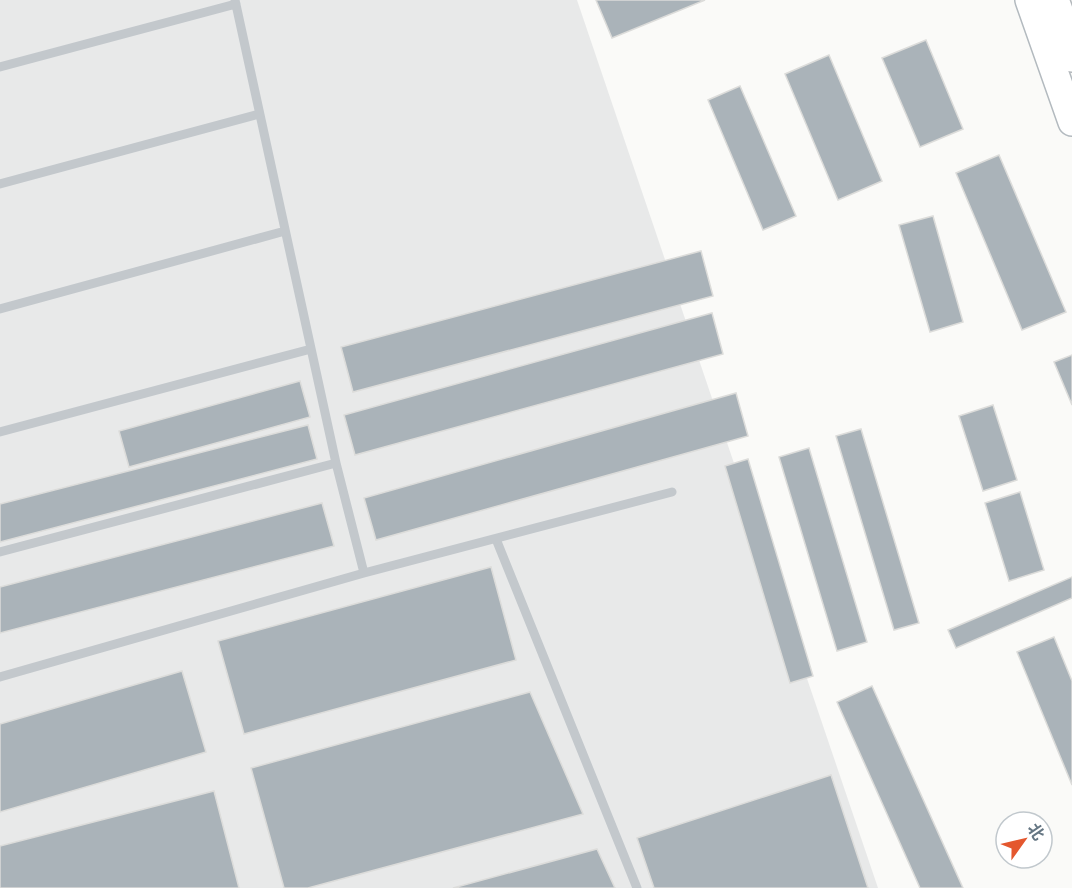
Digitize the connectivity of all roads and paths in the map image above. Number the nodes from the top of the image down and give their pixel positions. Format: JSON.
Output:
{"nodes":[{"id":1,"x":1029,"y":0,"type":"edge"},
{"id":2,"x":1052,"y":0,"type":"edge"},
{"id":3,"x":235,"y":2,"type":"edge"},
{"id":4,"x":1072,"y":55,"type":"edge"},
{"id":5,"x":0,"y":67,"type":"edge"},
{"id":6,"x":260,"y":114,"type":"junction"},
{"id":7,"x":1072,"y":122,"type":"edge"},
{"id":8,"x":0,"y":184,"type":"edge"},
{"id":9,"x":285,"y":231,"type":"junction"},
{"id":10,"x":0,"y":309,"type":"edge"},
{"id":11,"x":311,"y":349,"type":"junction"},
{"id":12,"x":0,"y":432,"type":"edge"},
{"id":13,"x":336,"y":463,"type":"junction"},
{"id":14,"x":672,"y":492,"type":"dead end"},
{"id":15,"x":496,"y":539,"type":"junction"},
{"id":16,"x":0,"y":552,"type":"edge"},
{"id":17,"x":364,"y":573,"type":"junction"},
{"id":18,"x":0,"y":677,"type":"edge"},
{"id":19,"x":637,"y":888,"type":"edge"}],
"edges":[{"from":1,"to":7,"type":"main road"},
{"from":2,"to":4,"type":"highway"},
{"from":3,"to":5,"type":"lane"},
{"from":3,"to":6,"type":"lane"},
{"from":6,"to":8,"type":"lane"},
{"from":6,"to":9,"type":"lane"},
{"from":9,"to":10,"type":"lane"},
{"from":9,"to":11,"type":"lane"},
{"from":11,"to":12,"type":"lane"},
{"from":11,"to":13,"type":"lane"},
{"from":13,"to":16,"type":"lane"},
{"from":13,"to":17,"type":"lane"},
{"from":14,"to":15,"type":"lane"},
{"from":15,"to":17,"type":"lane"},
{"from":15,"to":19,"type":"lane"},
{"from":17,"to":18,"type":"lane"}]}
